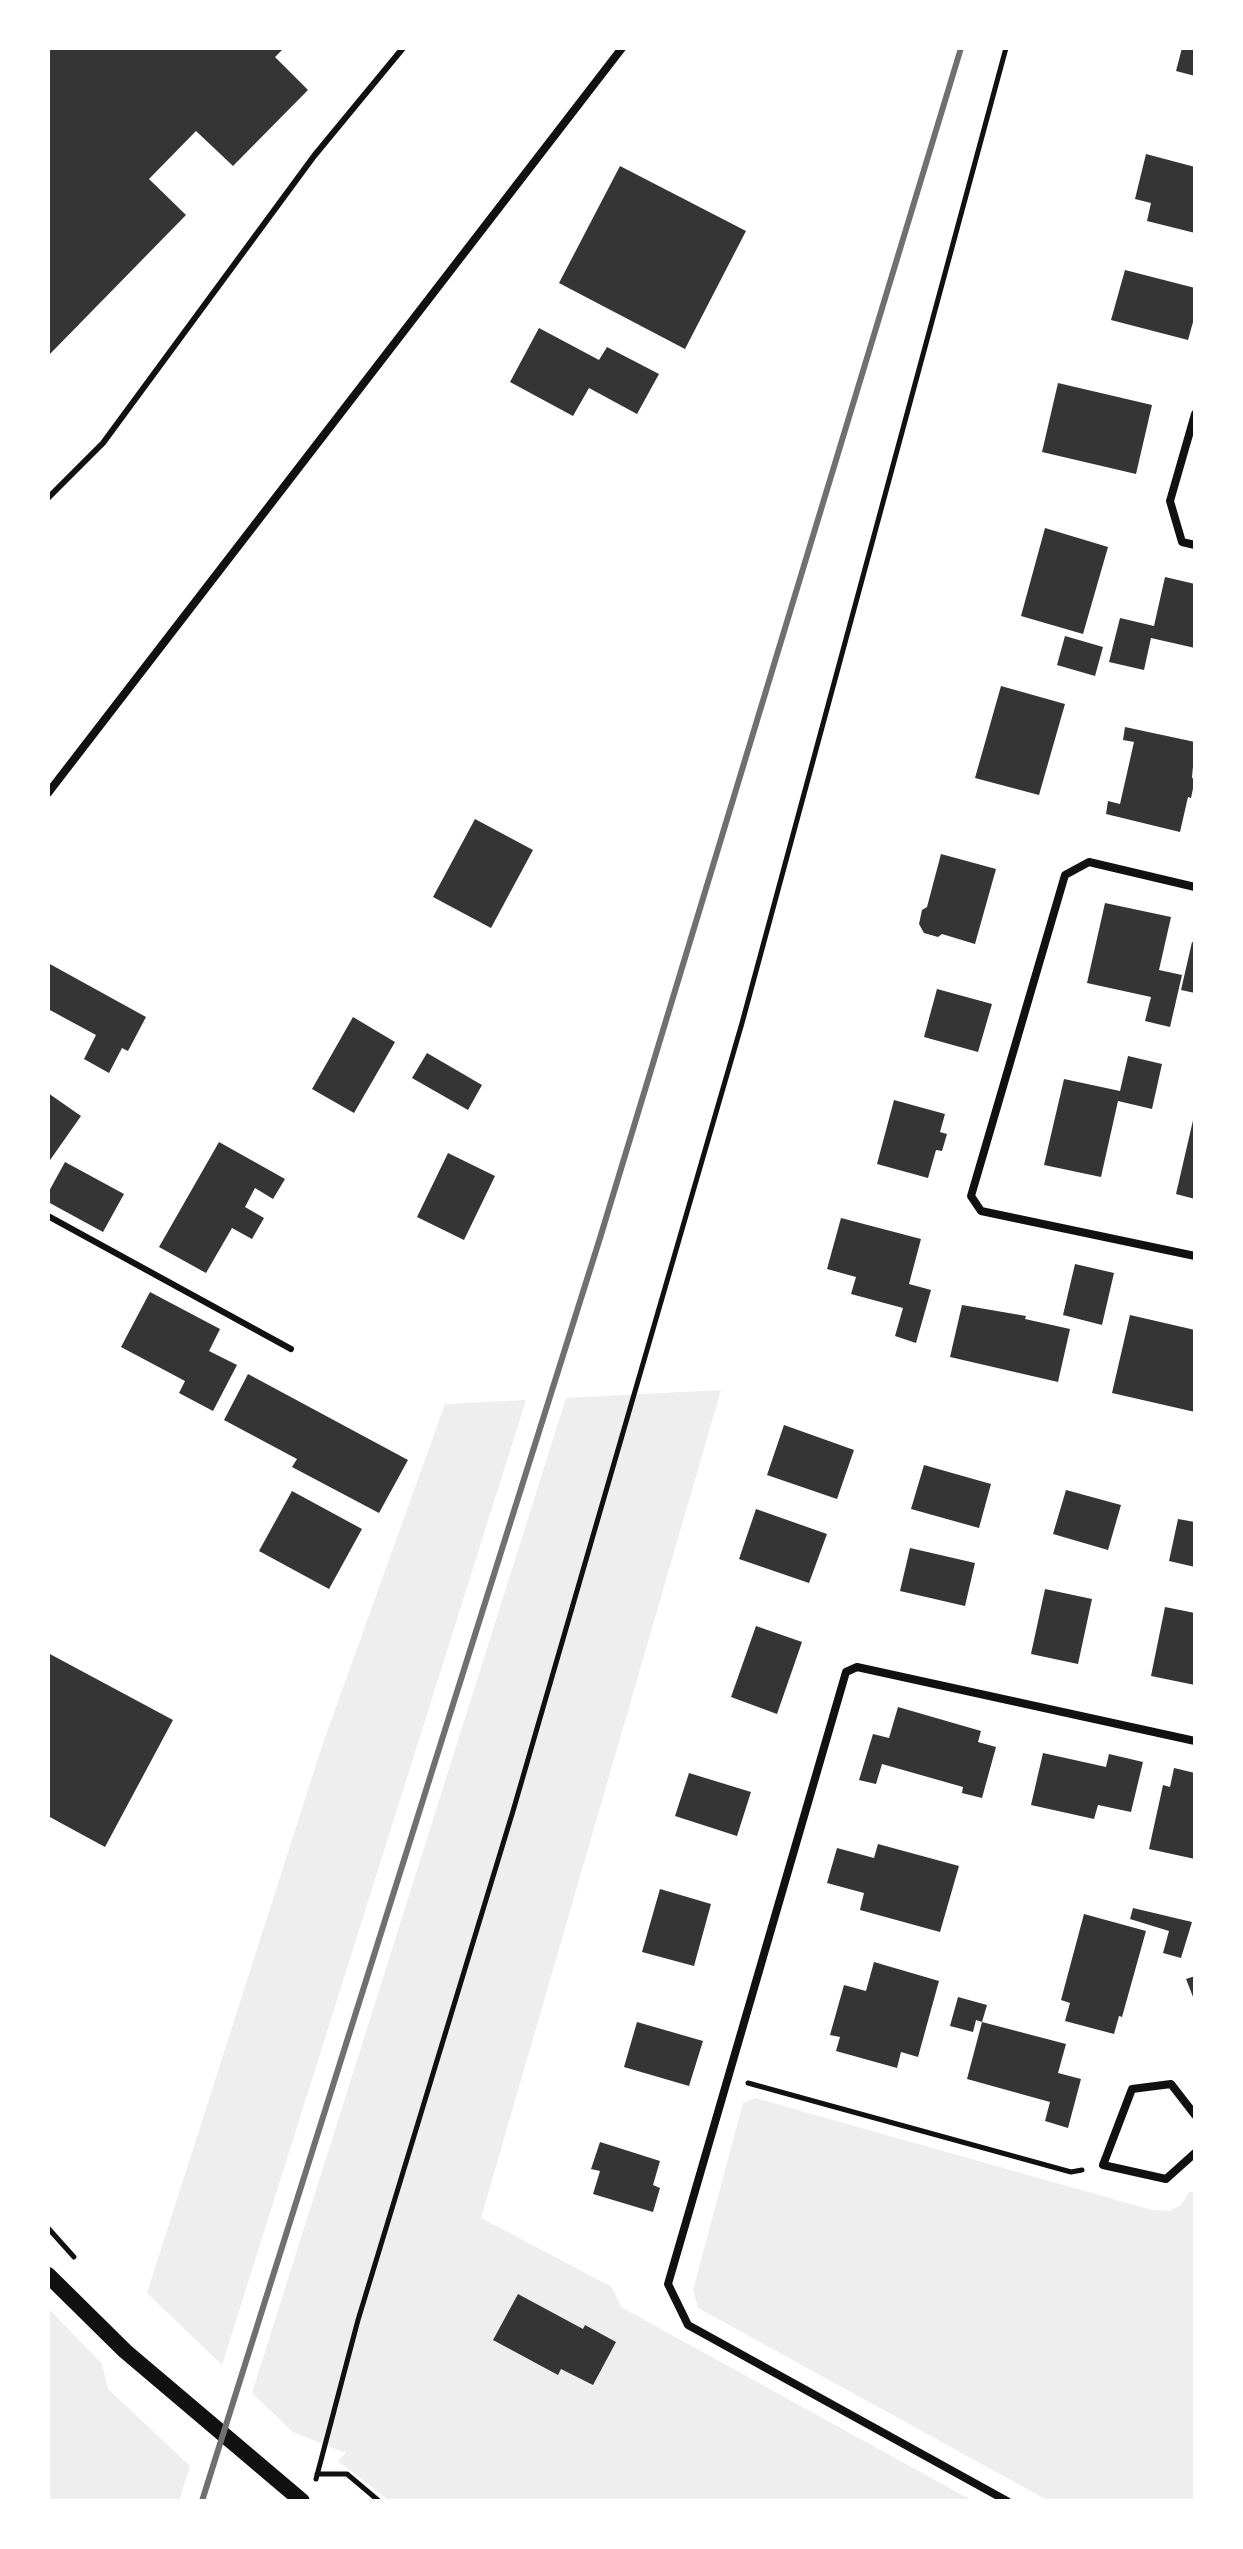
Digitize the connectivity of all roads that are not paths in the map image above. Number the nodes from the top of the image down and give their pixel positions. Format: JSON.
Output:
{"nodes":[{"id":1,"x":403,"y":48,"type":"edge"},
{"id":2,"x":622,"y":48,"type":"edge"},
{"id":3,"x":1195,"y":414,"type":"edge"},
{"id":4,"x":48,"y":498,"type":"edge"},
{"id":5,"x":1195,"y":545,"type":"edge"},
{"id":6,"x":48,"y":793,"type":"edge"},
{"id":7,"x":1195,"y":887,"type":"edge"},
{"id":8,"x":48,"y":1216,"type":"edge"},
{"id":9,"x":1195,"y":1256,"type":"edge"},
{"id":10,"x":291,"y":1349,"type":"dead end"},
{"id":11,"x":1195,"y":1741,"type":"edge"},
{"id":12,"x":1195,"y":2115,"type":"edge"},
{"id":13,"x":1195,"y":2153,"type":"edge"},
{"id":14,"x":48,"y":2275,"type":"edge"},
{"id":15,"x":302,"y":2501,"type":"edge"},
{"id":16,"x":1007,"y":2501,"type":"edge"}],
"edges":[{"from":1,"to":4,"type":"lane"},
{"from":2,"to":6,"type":"street"},
{"from":3,"to":5,"type":"street"},
{"from":7,"to":9,"type":"street"},
{"from":8,"to":10,"type":"lane"},
{"from":11,"to":16,"type":"street"},
{"from":12,"to":13,"type":"street"},
{"from":14,"to":15,"type":"main road"}]}
